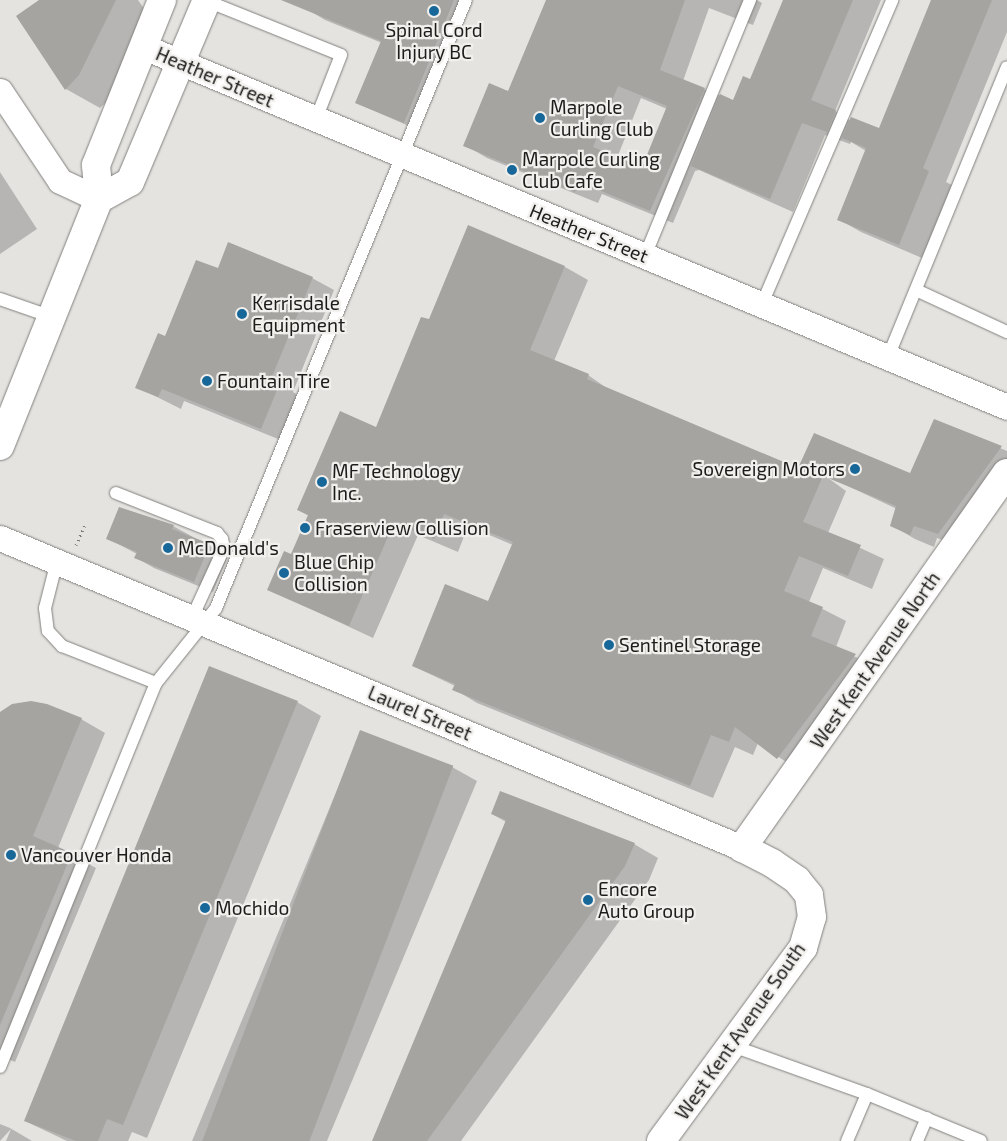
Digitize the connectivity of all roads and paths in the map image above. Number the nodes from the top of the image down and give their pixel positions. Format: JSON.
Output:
{"nodes":[{"id":1,"x":162,"y":0,"type":"edge"},
{"id":2,"x":207,"y":0,"type":"edge"},
{"id":3,"x":466,"y":0,"type":"edge"},
{"id":4,"x":750,"y":0,"type":"edge"},
{"id":5,"x":892,"y":0,"type":"edge"},
{"id":6,"x":144,"y":47,"type":"junction"},
{"id":7,"x":181,"y":62,"type":"junction"},
{"id":8,"x":1007,"y":67,"type":"edge"},
{"id":9,"x":0,"y":91,"type":"edge"},
{"id":10,"x":316,"y":119,"type":"junction"},
{"id":11,"x":404,"y":156,"type":"junction"},
{"id":12,"x":99,"y":199,"type":"junction"},
{"id":13,"x":645,"y":256,"type":"junction"},
{"id":14,"x":916,"y":290,"type":"junction"},
{"id":15,"x":0,"y":300,"type":"edge"},
{"id":16,"x":762,"y":304,"type":"junction"},
{"id":17,"x":52,"y":317,"type":"junction"},
{"id":18,"x":1007,"y":332,"type":"edge"},
{"id":19,"x":888,"y":357,"type":"junction"},
{"id":20,"x":1007,"y":407,"type":"edge"},
{"id":21,"x":0,"y":446,"type":"edge"},
{"id":22,"x":1007,"y":473,"type":"edge"},
{"id":23,"x":116,"y":493,"type":"dead end"},
{"id":24,"x":86,"y":523,"type":"dead end"},
{"id":25,"x":0,"y":538,"type":"edge"},
{"id":26,"x":66,"y":553,"type":"junction"},
{"id":27,"x":199,"y":620,"type":"junction"},
{"id":28,"x":156,"y":684,"type":"junction"},
{"id":29,"x":742,"y":848,"type":"junction"},
{"id":30,"x":812,"y":917,"type":"joint"},
{"id":31,"x":730,"y":1045,"type":"junction"},
{"id":32,"x":0,"y":1067,"type":"edge"},
{"id":33,"x":867,"y":1094,"type":"junction"},
{"id":34,"x":927,"y":1118,"type":"junction"},
{"id":35,"x":661,"y":1141,"type":"edge"},
{"id":36,"x":847,"y":1141,"type":"edge"},
{"id":37,"x":918,"y":1141,"type":"edge"},
{"id":38,"x":981,"y":1141,"type":"edge"}],
"edges":[{"from":1,"to":6,"type":"street"},
{"from":2,"to":7,"type":"street"},
{"from":2,"to":10,"type":"lane"},
{"from":3,"to":11,"type":"lane"},
{"from":4,"to":13,"type":"lane"},
{"from":5,"to":16,"type":"lane"},
{"from":6,"to":7,"type":"street","name":"Heather Street"},
{"from":6,"to":12,"type":"street"},
{"from":7,"to":10,"type":"street","name":"Heather Street"},
{"from":7,"to":12,"type":"street"},
{"from":8,"to":14,"type":"lane"},
{"from":9,"to":12,"type":"street"},
{"from":10,"to":11,"type":"street","name":"Heather Street"},
{"from":11,"to":13,"type":"street","name":"Heather Street"},
{"from":11,"to":27,"type":"lane"},
{"from":12,"to":17,"type":"street"},
{"from":13,"to":16,"type":"street","name":"Heather Street"},
{"from":14,"to":18,"type":"lane"},
{"from":14,"to":19,"type":"lane"},
{"from":15,"to":17,"type":"lane"},
{"from":16,"to":19,"type":"street","name":"Heather Street"},
{"from":17,"to":21,"type":"street"},
{"from":19,"to":20,"type":"street","name":"Heather Street"},
{"from":22,"to":29,"type":"street","name":"West Kent Avenue North"},
{"from":23,"to":27,"type":"lane"},
{"from":24,"to":26,"type":"path"},
{"from":25,"to":26,"type":"street","name":"Laurel Street"},
{"from":26,"to":27,"type":"street","name":"Laurel Street"},
{"from":26,"to":28,"type":"lane"},
{"from":27,"to":28,"type":"lane"},
{"from":27,"to":29,"type":"street","name":"Laurel Street"},
{"from":28,"to":32,"type":"lane"},
{"from":29,"to":30,"type":"street","name":"Laurel Street"},
{"from":30,"to":31,"type":"street","name":"West Kent Avenue South"},
{"from":31,"to":33,"type":"lane"},
{"from":31,"to":35,"type":"street","name":"West Kent Avenue South"},
{"from":33,"to":34,"type":"lane"},
{"from":33,"to":36,"type":"lane"},
{"from":34,"to":37,"type":"lane"},
{"from":34,"to":38,"type":"lane"}]}
